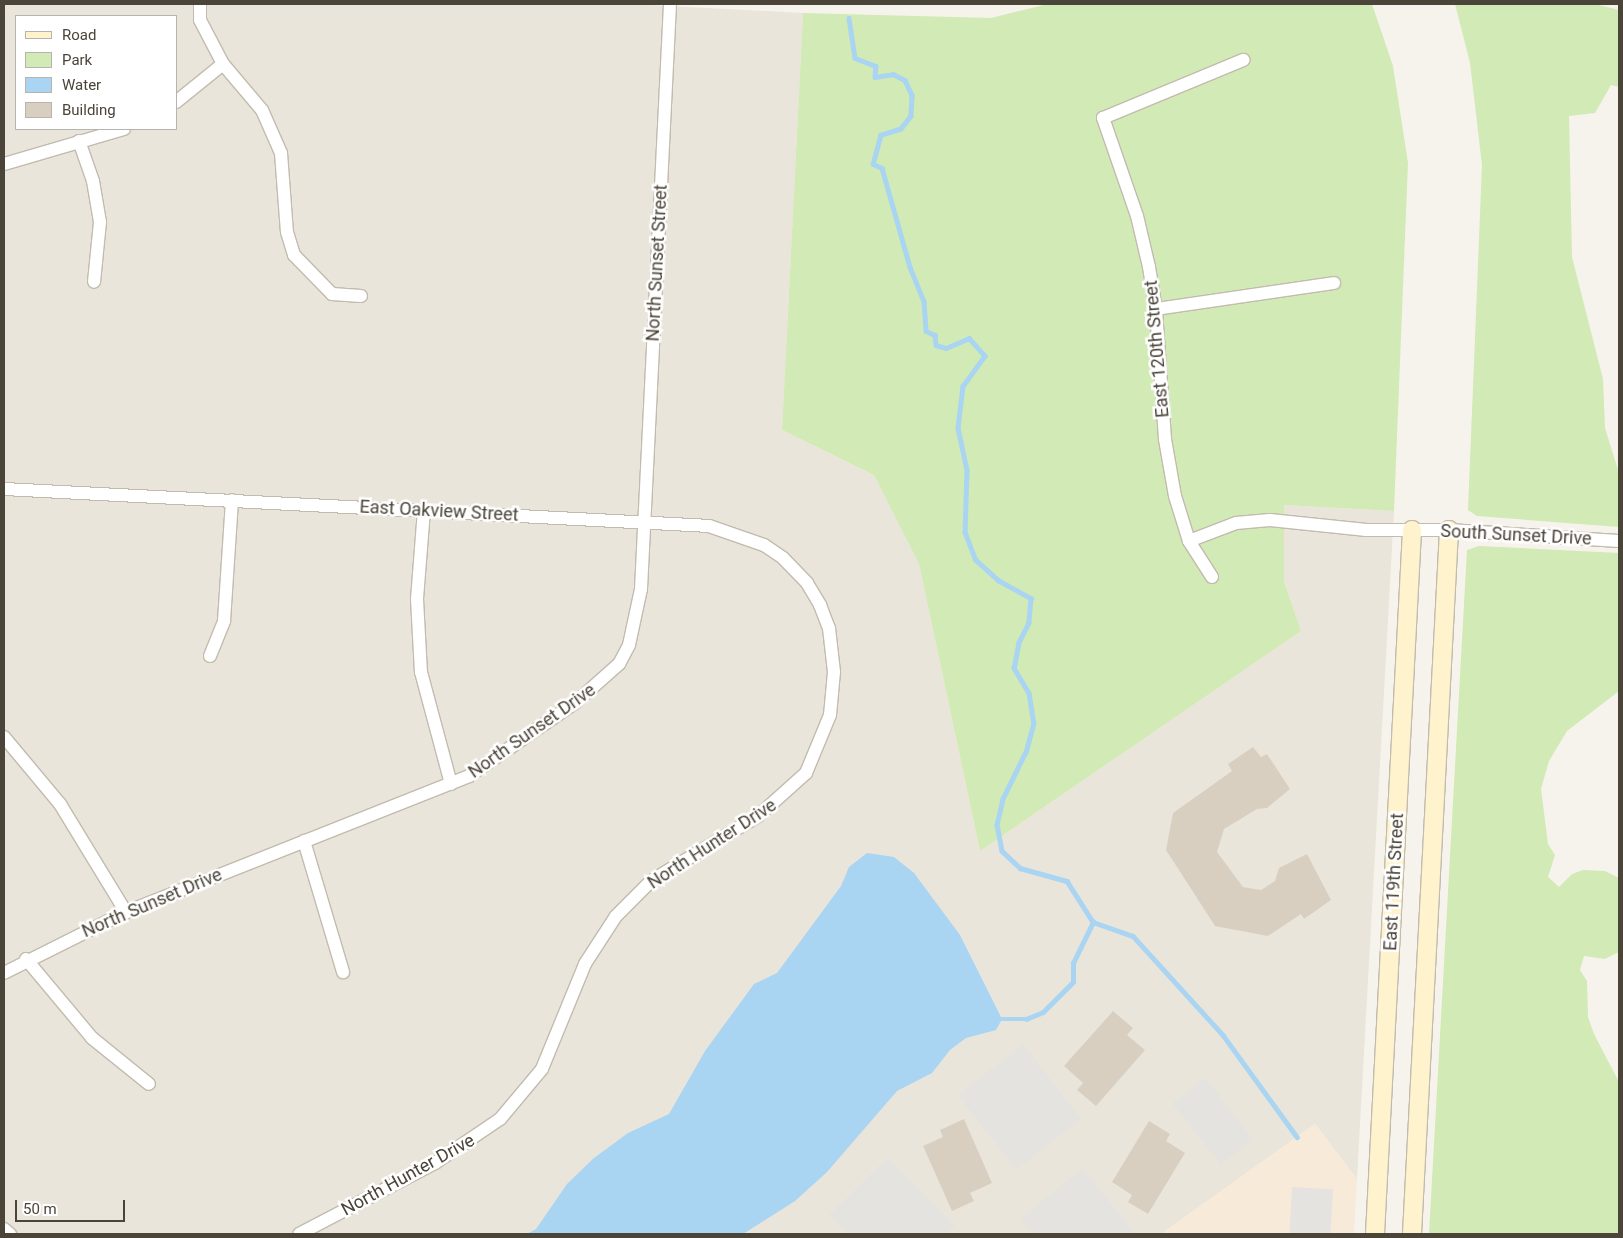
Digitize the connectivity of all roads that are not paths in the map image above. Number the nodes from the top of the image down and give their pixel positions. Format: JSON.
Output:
{"nodes":[{"id":1,"x":200,"y":4,"type":"edge"},
{"id":2,"x":670,"y":4,"type":"edge"},
{"id":3,"x":1243,"y":60,"type":"dead end"},
{"id":4,"x":222,"y":64,"type":"junction"},
{"id":5,"x":178,"y":100,"type":"edge"},
{"id":6,"x":120,"y":130,"type":"edge"},
{"id":7,"x":79,"y":141,"type":"junction"},
{"id":8,"x":4,"y":164,"type":"edge"},
{"id":9,"x":94,"y":282,"type":"dead end"},
{"id":10,"x":1334,"y":283,"type":"dead end"},
{"id":11,"x":360,"y":296,"type":"dead end"},
{"id":12,"x":1156,"y":309,"type":"junction"},
{"id":13,"x":4,"y":489,"type":"edge"},
{"id":14,"x":232,"y":500,"type":"junction"},
{"id":15,"x":424,"y":510,"type":"junction"},
{"id":16,"x":645,"y":523,"type":"junction"},
{"id":17,"x":1412,"y":530,"type":"junction"},
{"id":18,"x":1449,"y":530,"type":"junction"},
{"id":19,"x":1189,"y":541,"type":"junction"},
{"id":20,"x":1619,"y":541,"type":"edge"},
{"id":21,"x":1212,"y":577,"type":"dead end"},
{"id":22,"x":210,"y":656,"type":"dead end"},
{"id":23,"x":4,"y":738,"type":"edge"},
{"id":24,"x":451,"y":784,"type":"junction"},
{"id":25,"x":304,"y":841,"type":"junction"},
{"id":26,"x":126,"y":912,"type":"junction"},
{"id":27,"x":26,"y":959,"type":"junction"},
{"id":28,"x":343,"y":972,"type":"dead end"},
{"id":29,"x":4,"y":973,"type":"edge"},
{"id":30,"x":149,"y":1084,"type":"dead end"},
{"id":31,"x":4,"y":1229,"type":"edge"},
{"id":32,"x":10,"y":1234,"type":"edge"},
{"id":33,"x":299,"y":1234,"type":"edge"},
{"id":34,"x":1375,"y":1234,"type":"edge"},
{"id":35,"x":1412,"y":1234,"type":"edge"}],
"edges":[{"from":1,"to":4,"type":"street"},
{"from":2,"to":16,"type":"street","name":"North Sunset Street"},
{"from":3,"to":12,"type":"street","name":"East 120th Street"},
{"from":4,"to":5,"type":"street"},
{"from":4,"to":11,"type":"street"},
{"from":6,"to":7,"type":"street"},
{"from":7,"to":8,"type":"street"},
{"from":7,"to":9,"type":"street"},
{"from":10,"to":12,"type":"street"},
{"from":12,"to":19,"type":"street","name":"East 120th Street"},
{"from":13,"to":14,"type":"street","name":"East Oakview Street"},
{"from":14,"to":15,"type":"street","name":"East Oakview Street"},
{"from":14,"to":22,"type":"street"},
{"from":15,"to":16,"type":"street","name":"East Oakview Street"},
{"from":15,"to":24,"type":"street"},
{"from":16,"to":24,"type":"street","name":"North Sunset Drive"},
{"from":16,"to":33,"type":"street","name":"North Hunter Drive"},
{"from":17,"to":18,"type":"street","name":"South Sunset Drive"},
{"from":17,"to":19,"type":"street","name":"South Sunset Drive"},
{"from":17,"to":34,"type":"main road","name":"East 119th Street"},
{"from":18,"to":20,"type":"street","name":"South Sunset Drive"},
{"from":18,"to":35,"type":"main road","name":"East 119th Street"},
{"from":19,"to":21,"type":"street","name":"East 120th Street"},
{"from":23,"to":26,"type":"street"},
{"from":24,"to":25,"type":"street","name":"North Sunset Drive"},
{"from":25,"to":26,"type":"street","name":"North Sunset Drive"},
{"from":25,"to":28,"type":"street"},
{"from":26,"to":27,"type":"street","name":"North Sunset Drive"},
{"from":27,"to":29,"type":"street","name":"North Sunset Drive"},
{"from":27,"to":30,"type":"street"},
{"from":31,"to":32,"type":"street"}]}
